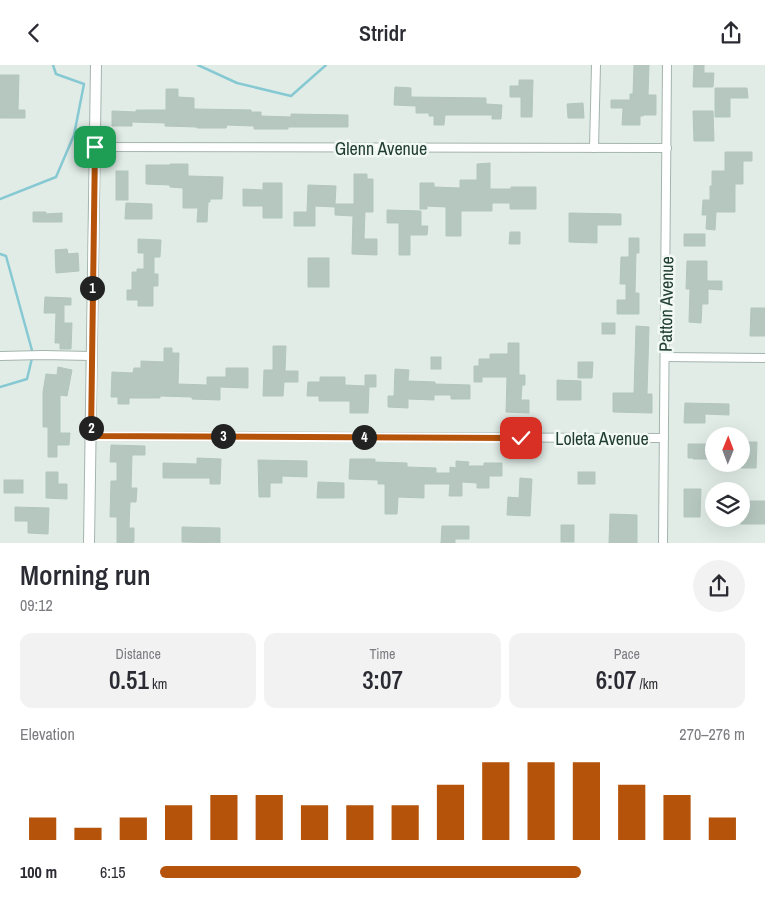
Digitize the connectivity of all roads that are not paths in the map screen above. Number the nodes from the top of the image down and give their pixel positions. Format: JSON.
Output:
{"nodes":[{"id":1,"x":96,"y":65,"type":"edge"},
{"id":2,"x":596,"y":65,"type":"edge"},
{"id":3,"x":667,"y":65,"type":"edge"},
{"id":4,"x":95,"y":147,"type":"junction"},
{"id":5,"x":594,"y":148,"type":"junction"},
{"id":6,"x":667,"y":148,"type":"junction"},
{"id":7,"x":0,"y":356,"type":"edge"},
{"id":8,"x":91,"y":356,"type":"junction"},
{"id":9,"x":665,"y":357,"type":"junction"},
{"id":10,"x":765,"y":358,"type":"edge"},
{"id":11,"x":91,"y":436,"type":"junction"},
{"id":12,"x":664,"y":438,"type":"junction"},
{"id":13,"x":89,"y":543,"type":"edge"},
{"id":14,"x":663,"y":543,"type":"edge"}],
"edges":[{"from":1,"to":4,"type":"street"},
{"from":2,"to":5,"type":"street"},
{"from":3,"to":6,"type":"street","name":"Patton Avenue"},
{"from":4,"to":5,"type":"street","name":"Glenn Avenue"},
{"from":4,"to":8,"type":"street"},
{"from":5,"to":6,"type":"street","name":"Glenn Avenue"},
{"from":6,"to":9,"type":"street","name":"Patton Avenue"},
{"from":7,"to":8,"type":"street"},
{"from":8,"to":11,"type":"street"},
{"from":9,"to":10,"type":"street"},
{"from":9,"to":12,"type":"street","name":"Patton Avenue"},
{"from":11,"to":12,"type":"street","name":"Loleta Avenue"},
{"from":11,"to":13,"type":"street"},
{"from":12,"to":14,"type":"street","name":"Patton Avenue"}]}
